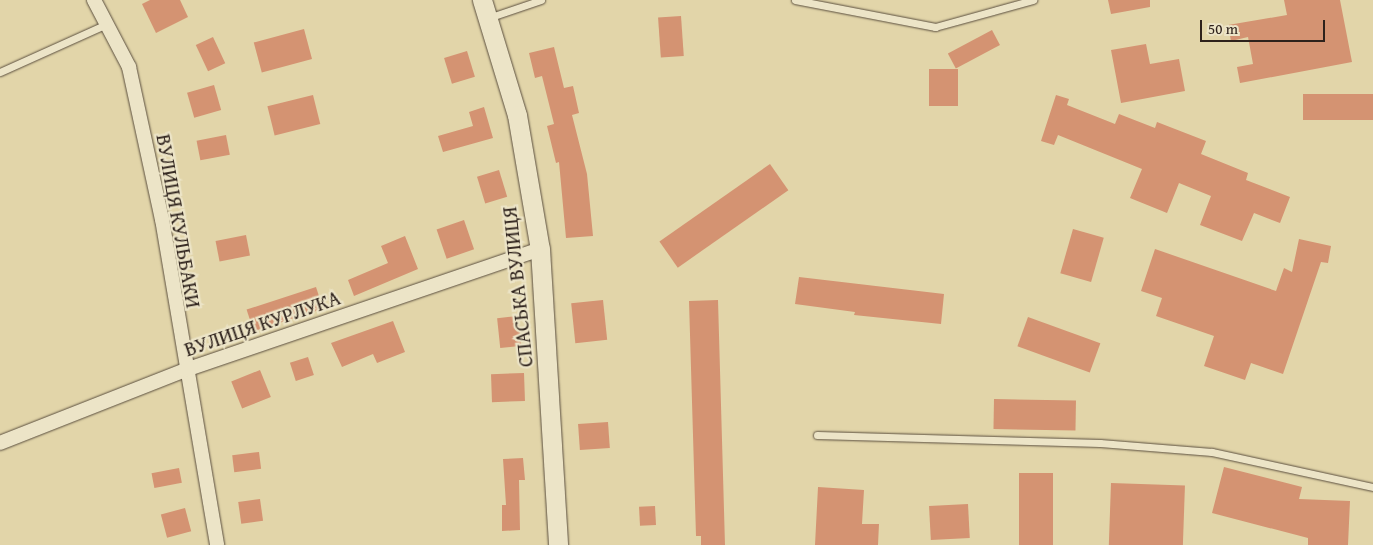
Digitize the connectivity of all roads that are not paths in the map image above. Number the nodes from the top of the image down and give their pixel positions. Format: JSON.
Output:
{"nodes":[{"id":1,"x":94,"y":0,"type":"edge"},
{"id":2,"x":541,"y":0,"type":"edge"},
{"id":3,"x":795,"y":0,"type":"edge"},
{"id":4,"x":1033,"y":0,"type":"edge"},
{"id":5,"x":485,"y":9,"type":"edge"},
{"id":6,"x":107,"y":24,"type":"junction"},
{"id":7,"x":0,"y":72,"type":"edge"},
{"id":8,"x":540,"y":249,"type":"junction"},
{"id":9,"x":185,"y":370,"type":"junction"},
{"id":10,"x":817,"y":435,"type":"dead end"},
{"id":11,"x":0,"y":443,"type":"edge"},
{"id":12,"x":1373,"y":487,"type":"edge"},
{"id":13,"x":217,"y":545,"type":"edge"},
{"id":14,"x":558,"y":545,"type":"edge"}],
"edges":[{"from":1,"to":6,"type":"street","name":"ВУЛИЦЯ КУЛЬБАКИ"},
{"from":2,"to":5,"type":"lane"},
{"from":3,"to":4,"type":"lane"},
{"from":5,"to":8,"type":"street","name":"СПАСЬКА ВУЛИЦЯ"},
{"from":6,"to":7,"type":"lane"},
{"from":6,"to":9,"type":"street","name":"ВУЛИЦЯ КУЛЬБАКИ"},
{"from":8,"to":9,"type":"street","name":"ВУЛИЦЯ КУРЛУКА"},
{"from":8,"to":14,"type":"street","name":"СПАСЬКА ВУЛИЦЯ"},
{"from":9,"to":11,"type":"street","name":"ВУЛИЦЯ КУРЛУКА"},
{"from":9,"to":13,"type":"street","name":"ВУЛИЦЯ КУЛЬБАКИ"},
{"from":10,"to":12,"type":"lane"}]}
